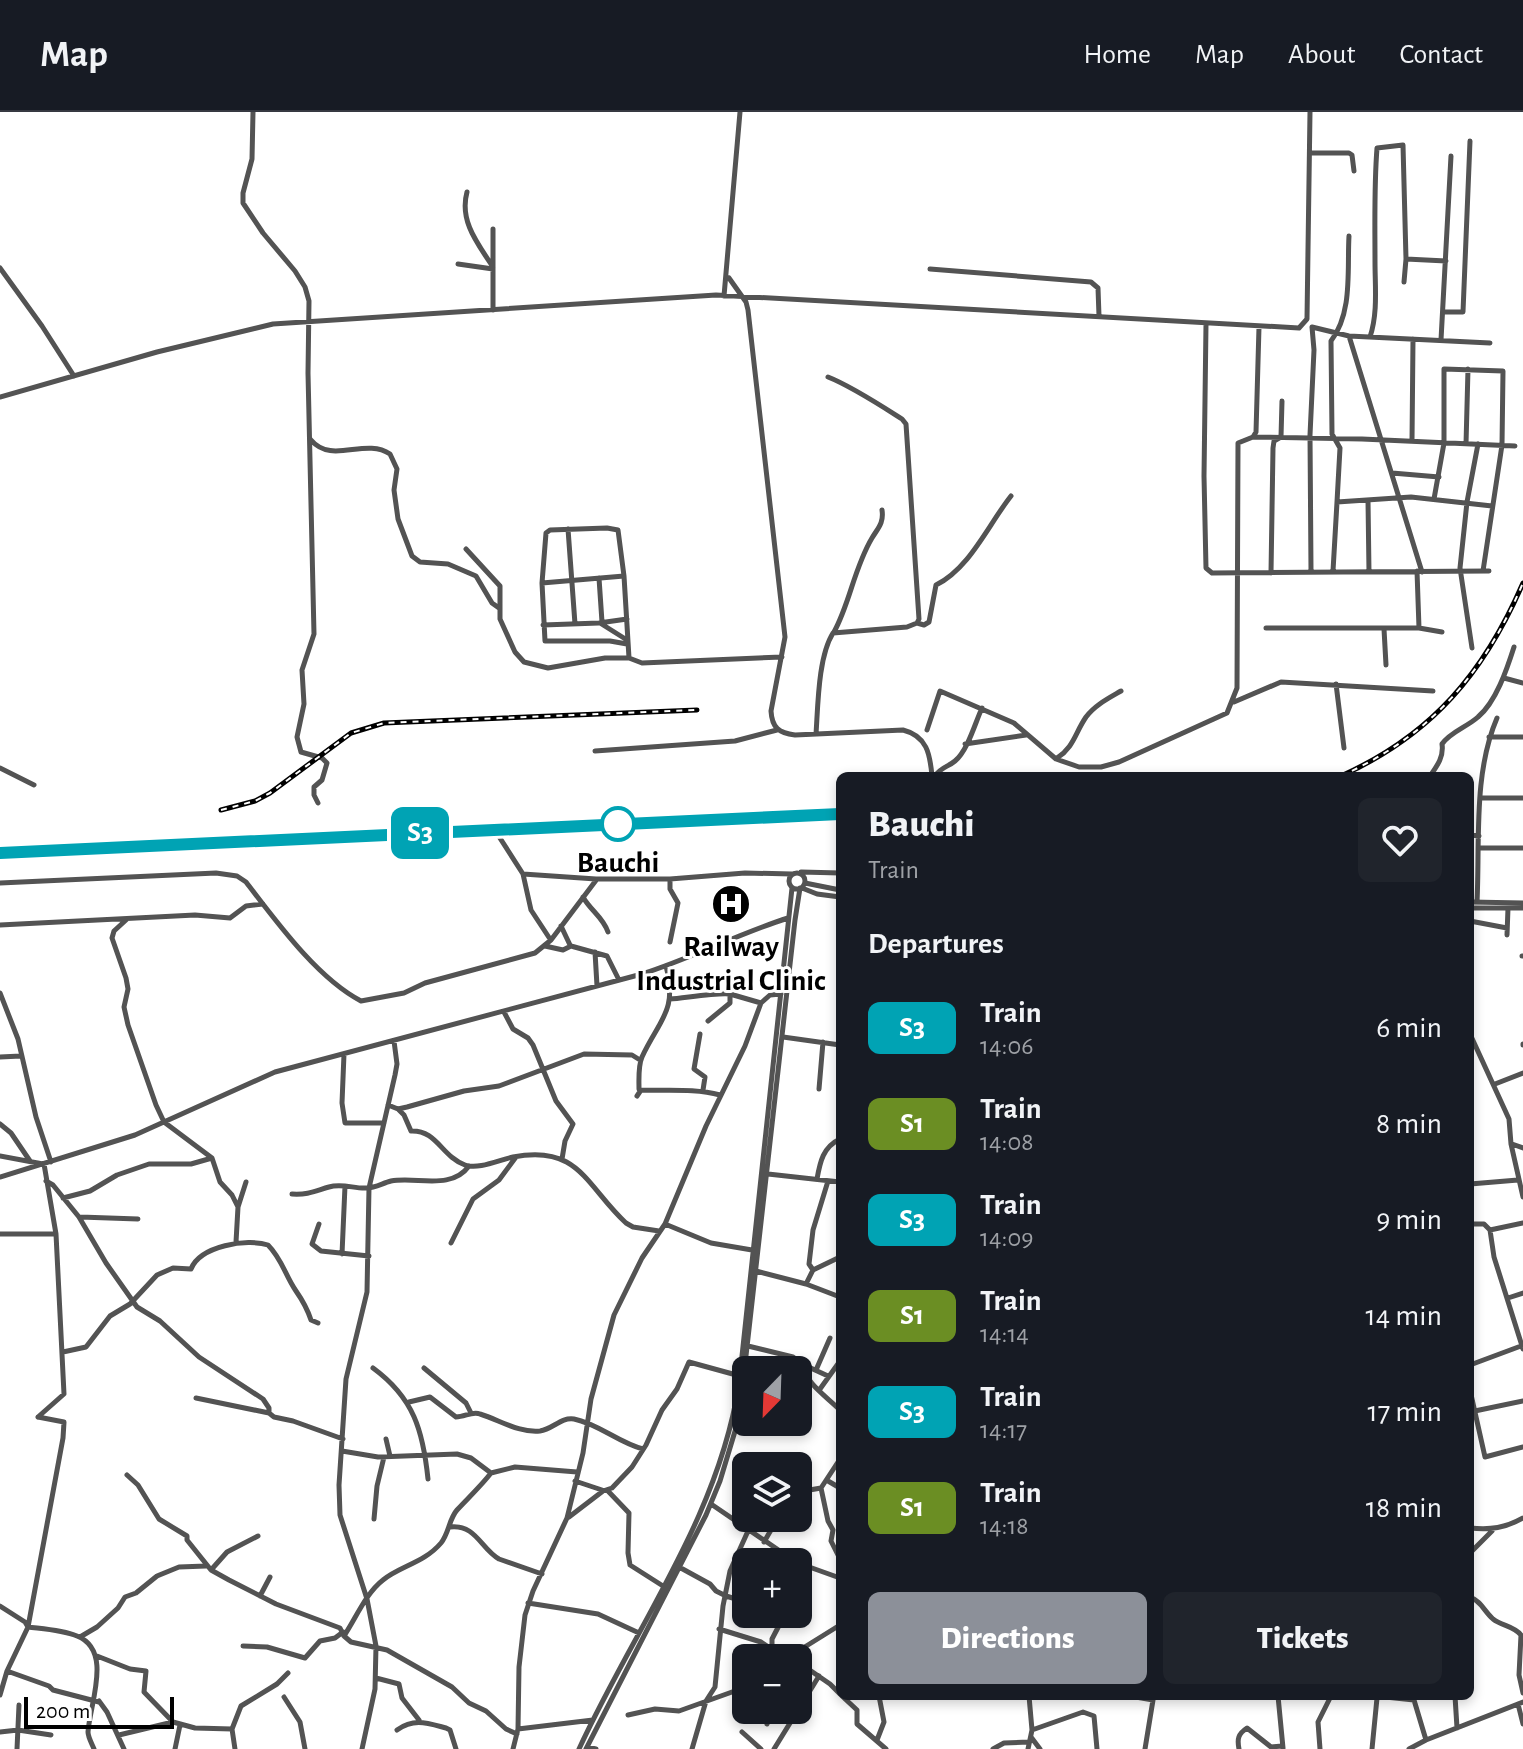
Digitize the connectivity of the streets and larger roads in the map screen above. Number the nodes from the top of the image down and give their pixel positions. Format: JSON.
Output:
{"nodes":[{"id":1,"x":253,"y":112,"type":"edge"},
{"id":2,"x":740,"y":112,"type":"edge"},
{"id":3,"x":1310,"y":112,"type":"edge"},
{"id":4,"x":1470,"y":141,"type":"dead end"},
{"id":5,"x":1310,"y":153,"type":"junction"},
{"id":6,"x":1451,"y":156,"type":"dead end"},
{"id":7,"x":1354,"y":171,"type":"dead end"},
{"id":8,"x":467,"y":192,"type":"dead end"},
{"id":9,"x":493,"y":229,"type":"dead end"},
{"id":10,"x":1349,"y":236,"type":"dead end"},
{"id":11,"x":1406,"y":259,"type":"junction"},
{"id":12,"x":1446,"y":261,"type":"junction"},
{"id":13,"x":458,"y":264,"type":"dead end"},
{"id":14,"x":0,"y":268,"type":"edge"},
{"id":15,"x":493,"y":268,"type":"junction"},
{"id":16,"x":930,"y":269,"type":"dead end"},
{"id":17,"x":727,"y":278,"type":"junction"},
{"id":18,"x":1404,"y":282,"type":"dead end"},
{"id":19,"x":723,"y":296,"type":"junction"},
{"id":20,"x":742,"y":296,"type":"junction"},
{"id":21,"x":493,"y":310,"type":"junction"},
{"id":22,"x":1443,"y":312,"type":"junction"},
{"id":23,"x":1099,"y":316,"type":"junction"},
{"id":24,"x":308,"y":320,"type":"junction"},
{"id":25,"x":1206,"y":324,"type":"junction"},
{"id":26,"x":1304,"y":325,"type":"junction"},
{"id":27,"x":1259,"y":327,"type":"junction"},
{"id":28,"x":1312,"y":327,"type":"junction"},
{"id":29,"x":1338,"y":333,"type":"junction"},
{"id":30,"x":1349,"y":336,"type":"junction"},
{"id":31,"x":1370,"y":337,"type":"junction"},
{"id":32,"x":1413,"y":339,"type":"junction"},
{"id":33,"x":1441,"y":340,"type":"junction"},
{"id":34,"x":1490,"y":343,"type":"dead end"},
{"id":35,"x":1468,"y":369,"type":"junction"},
{"id":36,"x":74,"y":376,"type":"junction"},
{"id":37,"x":828,"y":377,"type":"dead end"},
{"id":38,"x":0,"y":397,"type":"edge"},
{"id":39,"x":1282,"y":401,"type":"dead end"},
{"id":40,"x":1253,"y":437,"type":"junction"},
{"id":41,"x":1281,"y":437,"type":"junction"},
{"id":42,"x":309,"y":438,"type":"junction"},
{"id":43,"x":1335,"y":438,"type":"junction"},
{"id":44,"x":1311,"y":439,"type":"junction"},
{"id":45,"x":1381,"y":440,"type":"junction"},
{"id":46,"x":1412,"y":441,"type":"junction"},
{"id":47,"x":1444,"y":443,"type":"junction"},
{"id":48,"x":1466,"y":444,"type":"junction"},
{"id":49,"x":1478,"y":444,"type":"junction"},
{"id":50,"x":1502,"y":445,"type":"junction"},
{"id":51,"x":1515,"y":446,"type":"dead end"},
{"id":52,"x":1392,"y":473,"type":"junction"},
{"id":53,"x":1439,"y":477,"type":"junction"},
{"id":54,"x":1011,"y":496,"type":"dead end"},
{"id":55,"x":1398,"y":497,"type":"junction"},
{"id":56,"x":1434,"y":499,"type":"junction"},
{"id":57,"x":1368,"y":500,"type":"junction"},
{"id":58,"x":1337,"y":502,"type":"junction"},
{"id":59,"x":1467,"y":502,"type":"junction"},
{"id":60,"x":1492,"y":506,"type":"junction"},
{"id":61,"x":882,"y":510,"type":"dead end"},
{"id":62,"x":568,"y":529,"type":"junction"},
{"id":63,"x":466,"y":549,"type":"dead end"},
{"id":64,"x":1311,"y":571,"type":"junction"},
{"id":65,"x":1333,"y":571,"type":"junction"},
{"id":66,"x":1462,"y":571,"type":"junction"},
{"id":67,"x":1239,"y":572,"type":"junction"},
{"id":68,"x":1369,"y":572,"type":"junction"},
{"id":69,"x":1420,"y":572,"type":"junction"},
{"id":70,"x":1271,"y":573,"type":"junction"},
{"id":71,"x":624,"y":576,"type":"junction"},
{"id":72,"x":599,"y":578,"type":"junction"},
{"id":73,"x":571,"y":581,"type":"junction"},
{"id":74,"x":542,"y":583,"type":"junction"},
{"id":75,"x":499,"y":608,"type":"junction"},
{"id":76,"x":627,"y":619,"type":"junction"},
{"id":77,"x":601,"y":622,"type":"junction"},
{"id":78,"x":917,"y":623,"type":"junction"},
{"id":79,"x":575,"y":624,"type":"junction"},
{"id":80,"x":543,"y":625,"type":"junction"},
{"id":81,"x":1266,"y":628,"type":"dead end"},
{"id":82,"x":1419,"y":628,"type":"junction"},
{"id":83,"x":1384,"y":629,"type":"junction"},
{"id":84,"x":1442,"y":632,"type":"dead end"},
{"id":85,"x":833,"y":633,"type":"junction"},
{"id":86,"x":627,"y":642,"type":"junction"},
{"id":87,"x":1514,"y":647,"type":"dead end"},
{"id":88,"x":1472,"y":648,"type":"dead end"},
{"id":89,"x":782,"y":657,"type":"junction"},
{"id":90,"x":629,"y":658,"type":"junction"},
{"id":91,"x":1386,"y":665,"type":"dead end"},
{"id":92,"x":1504,"y":678,"type":"junction"},
{"id":93,"x":1523,"y":683,"type":"edge"},
{"id":94,"x":1336,"y":684,"type":"junction"},
{"id":95,"x":1121,"y":691,"type":"dead end"},
{"id":96,"x":1433,"y":691,"type":"dead end"},
{"id":97,"x":1233,"y":703,"type":"junction"},
{"id":98,"x":982,"y":708,"type":"junction"},
{"id":99,"x":1497,"y":718,"type":"dead end"},
{"id":100,"x":777,"y":730,"type":"junction"},
{"id":101,"x":927,"y":730,"type":"dead end"},
{"id":102,"x":816,"y":734,"type":"junction"},
{"id":103,"x":1026,"y":735,"type":"junction"},
{"id":104,"x":1489,"y":737,"type":"junction"},
{"id":105,"x":1523,"y":737,"type":"edge"},
{"id":106,"x":965,"y":744,"type":"junction"},
{"id":107,"x":1344,"y":748,"type":"dead end"},
{"id":108,"x":595,"y":751,"type":"dead end"},
{"id":109,"x":1056,"y":759,"type":"junction"},
{"id":110,"x":0,"y":768,"type":"edge"},
{"id":111,"x":933,"y":772,"type":"edge"},
{"id":112,"x":937,"y":772,"type":"edge"},
{"id":113,"x":1433,"y":772,"type":"edge"},
{"id":114,"x":34,"y":785,"type":"dead end"},
{"id":115,"x":1480,"y":798,"type":"junction"},
{"id":116,"x":1523,"y":798,"type":"edge"},
{"id":117,"x":318,"y":803,"type":"dead end"},
{"id":118,"x":498,"y":835,"type":"dead end"},
{"id":119,"x":1474,"y":835,"type":"edge"},
{"id":120,"x":1479,"y":836,"type":"junction"},
{"id":121,"x":1479,"y":848,"type":"junction"},
{"id":122,"x":1523,"y":848,"type":"edge"},
{"id":123,"x":795,"y":873,"type":"junction"},
{"id":124,"x":836,"y":873,"type":"edge"},
{"id":125,"x":523,"y":874,"type":"junction"},
{"id":126,"x":818,"y":874,"type":"junction"},
{"id":127,"x":779,"y":875,"type":"junction"},
{"id":128,"x":597,"y":879,"type":"junction"},
{"id":129,"x":670,"y":879,"type":"junction"},
{"id":130,"x":0,"y":883,"type":"edge"},
{"id":131,"x":790,"y":885,"type":"junction"},
{"id":132,"x":803,"y":885,"type":"junction"},
{"id":133,"x":1474,"y":888,"type":"edge"},
{"id":134,"x":836,"y":889,"type":"edge"},
{"id":135,"x":836,"y":896,"type":"edge"},
{"id":136,"x":583,"y":897,"type":"junction"},
{"id":137,"x":264,"y":904,"type":"junction"},
{"id":138,"x":1474,"y":904,"type":"edge"},
{"id":139,"x":1474,"y":904,"type":"edge"},
{"id":140,"x":1523,"y":906,"type":"edge"},
{"id":141,"x":1508,"y":908,"type":"junction"},
{"id":142,"x":788,"y":918,"type":"junction"},
{"id":143,"x":126,"y":920,"type":"junction"},
{"id":144,"x":1474,"y":922,"type":"edge"},
{"id":145,"x":0,"y":925,"type":"edge"},
{"id":146,"x":561,"y":926,"type":"junction"},
{"id":147,"x":608,"y":932,"type":"dead end"},
{"id":148,"x":551,"y":940,"type":"junction"},
{"id":149,"x":670,"y":942,"type":"dead end"},
{"id":150,"x":544,"y":946,"type":"junction"},
{"id":151,"x":571,"y":946,"type":"junction"},
{"id":152,"x":595,"y":952,"type":"junction"},
{"id":153,"x":666,"y":966,"type":"junction"},
{"id":154,"x":619,"y":980,"type":"junction"},
{"id":155,"x":597,"y":986,"type":"junction"},
{"id":156,"x":0,"y":993,"type":"edge"},
{"id":157,"x":730,"y":994,"type":"junction"},
{"id":158,"x":781,"y":994,"type":"junction"},
{"id":159,"x":670,"y":999,"type":"junction"},
{"id":160,"x":761,"y":1003,"type":"junction"},
{"id":161,"x":504,"y":1012,"type":"junction"},
{"id":162,"x":708,"y":1021,"type":"dead end"},
{"id":163,"x":700,"y":1034,"type":"dead end"},
{"id":164,"x":783,"y":1037,"type":"junction"},
{"id":165,"x":394,"y":1041,"type":"junction"},
{"id":166,"x":823,"y":1042,"type":"junction"},
{"id":167,"x":1474,"y":1042,"type":"edge"},
{"id":168,"x":836,"y":1044,"type":"edge"},
{"id":169,"x":344,"y":1054,"type":"junction"},
{"id":170,"x":21,"y":1056,"type":"junction"},
{"id":171,"x":0,"y":1057,"type":"edge"},
{"id":172,"x":640,"y":1060,"type":"junction"},
{"id":173,"x":544,"y":1068,"type":"junction"},
{"id":174,"x":1523,"y":1073,"type":"edge"},
{"id":175,"x":1495,"y":1084,"type":"junction"},
{"id":176,"x":819,"y":1089,"type":"dead end"},
{"id":177,"x":703,"y":1090,"type":"junction"},
{"id":178,"x":720,"y":1095,"type":"junction"},
{"id":179,"x":388,"y":1105,"type":"junction"},
{"id":180,"x":398,"y":1109,"type":"junction"},
{"id":181,"x":164,"y":1122,"type":"junction"},
{"id":182,"x":384,"y":1123,"type":"junction"},
{"id":183,"x":0,"y":1124,"type":"edge"},
{"id":184,"x":836,"y":1141,"type":"edge"},
{"id":185,"x":1511,"y":1144,"type":"junction"},
{"id":186,"x":1523,"y":1148,"type":"edge"},
{"id":187,"x":0,"y":1156,"type":"edge"},
{"id":188,"x":517,"y":1156,"type":"junction"},
{"id":189,"x":212,"y":1158,"type":"junction"},
{"id":190,"x":562,"y":1159,"type":"junction"},
{"id":191,"x":30,"y":1161,"type":"junction"},
{"id":192,"x":51,"y":1162,"type":"junction"},
{"id":193,"x":44,"y":1164,"type":"junction"},
{"id":194,"x":469,"y":1166,"type":"junction"},
{"id":195,"x":768,"y":1174,"type":"junction"},
{"id":196,"x":0,"y":1177,"type":"edge"},
{"id":197,"x":817,"y":1179,"type":"junction"},
{"id":198,"x":1518,"y":1180,"type":"junction"},
{"id":199,"x":46,"y":1181,"type":"junction"},
{"id":200,"x":828,"y":1181,"type":"junction"},
{"id":201,"x":246,"y":1182,"type":"dead end"},
{"id":202,"x":836,"y":1182,"type":"edge"},
{"id":203,"x":1474,"y":1184,"type":"edge"},
{"id":204,"x":345,"y":1186,"type":"junction"},
{"id":205,"x":369,"y":1188,"type":"junction"},
{"id":206,"x":292,"y":1194,"type":"dead end"},
{"id":207,"x":1523,"y":1197,"type":"edge"},
{"id":208,"x":63,"y":1198,"type":"junction"},
{"id":209,"x":238,"y":1207,"type":"junction"},
{"id":210,"x":79,"y":1217,"type":"junction"},
{"id":211,"x":138,"y":1219,"type":"dead end"},
{"id":212,"x":1523,"y":1223,"type":"edge"},
{"id":213,"x":319,"y":1224,"type":"dead end"},
{"id":214,"x":665,"y":1224,"type":"junction"},
{"id":215,"x":1474,"y":1224,"type":"edge"},
{"id":216,"x":1490,"y":1230,"type":"junction"},
{"id":217,"x":660,"y":1231,"type":"junction"},
{"id":218,"x":0,"y":1234,"type":"edge"},
{"id":219,"x":56,"y":1234,"type":"junction"},
{"id":220,"x":236,"y":1242,"type":"junction"},
{"id":221,"x":451,"y":1243,"type":"dead end"},
{"id":222,"x":752,"y":1250,"type":"junction"},
{"id":223,"x":342,"y":1254,"type":"junction"},
{"id":224,"x":369,"y":1256,"type":"junction"},
{"id":225,"x":836,"y":1259,"type":"edge"},
{"id":226,"x":813,"y":1270,"type":"junction"},
{"id":227,"x":756,"y":1271,"type":"junction"},
{"id":228,"x":806,"y":1284,"type":"junction"},
{"id":229,"x":1523,"y":1293,"type":"edge"},
{"id":230,"x":836,"y":1295,"type":"edge"},
{"id":231,"x":1508,"y":1298,"type":"junction"},
{"id":232,"x":134,"y":1300,"type":"junction"},
{"id":233,"x":318,"y":1323,"type":"dead end"},
{"id":234,"x":830,"y":1338,"type":"dead end"},
{"id":235,"x":748,"y":1346,"type":"junction"},
{"id":236,"x":1522,"y":1347,"type":"edge"},
{"id":237,"x":63,"y":1352,"type":"junction"},
{"id":238,"x":742,"y":1356,"type":"edge"},
{"id":239,"x":790,"y":1356,"type":"edge"},
{"id":240,"x":1474,"y":1364,"type":"edge"},
{"id":241,"x":836,"y":1366,"type":"edge"},
{"id":242,"x":373,"y":1368,"type":"dead end"},
{"id":243,"x":424,"y":1368,"type":"dead end"},
{"id":244,"x":812,"y":1368,"type":"edge"},
{"id":245,"x":816,"y":1370,"type":"junction"},
{"id":246,"x":732,"y":1374,"type":"edge"},
{"id":247,"x":828,"y":1376,"type":"junction"},
{"id":248,"x":812,"y":1382,"type":"edge"},
{"id":249,"x":820,"y":1389,"type":"junction"},
{"id":250,"x":196,"y":1398,"type":"dead end"},
{"id":251,"x":1523,"y":1401,"type":"edge"},
{"id":252,"x":409,"y":1402,"type":"junction"},
{"id":253,"x":836,"y":1406,"type":"edge"},
{"id":254,"x":1474,"y":1411,"type":"edge"},
{"id":255,"x":269,"y":1413,"type":"junction"},
{"id":256,"x":471,"y":1413,"type":"junction"},
{"id":257,"x":1474,"y":1418,"type":"edge"},
{"id":258,"x":732,"y":1422,"type":"edge"},
{"id":259,"x":588,"y":1423,"type":"junction"},
{"id":260,"x":343,"y":1439,"type":"junction"},
{"id":261,"x":386,"y":1439,"type":"dead end"},
{"id":262,"x":1523,"y":1447,"type":"edge"},
{"id":263,"x":643,"y":1449,"type":"junction"},
{"id":264,"x":342,"y":1451,"type":"junction"},
{"id":265,"x":426,"y":1454,"type":"junction"},
{"id":266,"x":387,"y":1456,"type":"junction"},
{"id":267,"x":836,"y":1466,"type":"edge"},
{"id":268,"x":577,"y":1472,"type":"junction"},
{"id":269,"x":491,"y":1473,"type":"junction"},
{"id":270,"x":127,"y":1475,"type":"dead end"},
{"id":271,"x":428,"y":1479,"type":"dead end"},
{"id":272,"x":575,"y":1481,"type":"junction"},
{"id":273,"x":828,"y":1481,"type":"junction"},
{"id":274,"x":836,"y":1486,"type":"edge"},
{"id":275,"x":821,"y":1488,"type":"junction"},
{"id":276,"x":605,"y":1490,"type":"junction"},
{"id":277,"x":812,"y":1490,"type":"edge"},
{"id":278,"x":711,"y":1504,"type":"junction"},
{"id":279,"x":567,"y":1518,"type":"junction"},
{"id":280,"x":1523,"y":1518,"type":"edge"},
{"id":281,"x":374,"y":1519,"type":"dead end"},
{"id":282,"x":732,"y":1519,"type":"edge"},
{"id":283,"x":450,"y":1527,"type":"junction"},
{"id":284,"x":1474,"y":1528,"type":"edge"},
{"id":285,"x":1493,"y":1530,"type":"junction"},
{"id":286,"x":744,"y":1532,"type":"edge"},
{"id":287,"x":749,"y":1532,"type":"edge"},
{"id":288,"x":770,"y":1532,"type":"edge"},
{"id":289,"x":258,"y":1536,"type":"dead end"},
{"id":290,"x":764,"y":1542,"type":"junction"},
{"id":291,"x":774,"y":1548,"type":"edge"},
{"id":292,"x":1474,"y":1549,"type":"edge"},
{"id":293,"x":836,"y":1551,"type":"edge"},
{"id":294,"x":679,"y":1567,"type":"junction"},
{"id":295,"x":209,"y":1568,"type":"junction"},
{"id":296,"x":812,"y":1568,"type":"edge"},
{"id":297,"x":542,"y":1574,"type":"junction"},
{"id":298,"x":270,"y":1577,"type":"dead end"},
{"id":299,"x":836,"y":1577,"type":"edge"},
{"id":300,"x":663,"y":1586,"type":"junction"},
{"id":301,"x":260,"y":1596,"type":"junction"},
{"id":302,"x":726,"y":1596,"type":"junction"},
{"id":303,"x":732,"y":1598,"type":"edge"},
{"id":304,"x":367,"y":1599,"type":"junction"},
{"id":305,"x":1474,"y":1599,"type":"edge"},
{"id":306,"x":528,"y":1603,"type":"junction"},
{"id":307,"x":0,"y":1606,"type":"edge"},
{"id":308,"x":28,"y":1627,"type":"junction"},
{"id":309,"x":836,"y":1628,"type":"edge"},
{"id":310,"x":719,"y":1629,"type":"junction"},
{"id":311,"x":639,"y":1633,"type":"junction"},
{"id":312,"x":344,"y":1634,"type":"junction"},
{"id":313,"x":80,"y":1637,"type":"junction"},
{"id":314,"x":764,"y":1644,"type":"edge"},
{"id":315,"x":811,"y":1644,"type":"edge"},
{"id":316,"x":243,"y":1646,"type":"dead end"},
{"id":317,"x":376,"y":1646,"type":"junction"},
{"id":318,"x":97,"y":1656,"type":"junction"},
{"id":319,"x":7,"y":1671,"type":"junction"},
{"id":320,"x":812,"y":1671,"type":"edge"},
{"id":321,"x":288,"y":1673,"type":"dead end"},
{"id":322,"x":819,"y":1676,"type":"junction"},
{"id":323,"x":376,"y":1678,"type":"junction"},
{"id":324,"x":836,"y":1691,"type":"edge"},
{"id":325,"x":732,"y":1692,"type":"edge"},
{"id":326,"x":1523,"y":1693,"type":"edge"},
{"id":327,"x":0,"y":1695,"type":"edge"},
{"id":328,"x":284,"y":1697,"type":"dead end"},
{"id":329,"x":96,"y":1698,"type":"junction"},
{"id":330,"x":846,"y":1700,"type":"edge"},
{"id":331,"x":880,"y":1700,"type":"edge"},
{"id":332,"x":1032,"y":1700,"type":"edge"},
{"id":333,"x":1154,"y":1700,"type":"edge"},
{"id":334,"x":1278,"y":1700,"type":"edge"},
{"id":335,"x":1329,"y":1700,"type":"edge"},
{"id":336,"x":1376,"y":1700,"type":"edge"},
{"id":337,"x":1414,"y":1700,"type":"edge"},
{"id":338,"x":1455,"y":1700,"type":"edge"},
{"id":339,"x":706,"y":1701,"type":"junction"},
{"id":340,"x":1521,"y":1703,"type":"edge"},
{"id":341,"x":19,"y":1705,"type":"dead end"},
{"id":342,"x":628,"y":1715,"type":"dead end"},
{"id":343,"x":593,"y":1720,"type":"junction"},
{"id":344,"x":420,"y":1721,"type":"junction"},
{"id":345,"x":176,"y":1724,"type":"junction"},
{"id":346,"x":1523,"y":1724,"type":"edge"},
{"id":347,"x":1457,"y":1728,"type":"junction"},
{"id":348,"x":232,"y":1729,"type":"junction"},
{"id":349,"x":18,"y":1730,"type":"junction"},
{"id":350,"x":397,"y":1730,"type":"dead end"},
{"id":351,"x":518,"y":1731,"type":"junction"},
{"id":352,"x":0,"y":1732,"type":"edge"},
{"id":353,"x":742,"y":1732,"type":"dead end"},
{"id":354,"x":51,"y":1735,"type":"dead end"},
{"id":355,"x":119,"y":1735,"type":"junction"},
{"id":356,"x":1030,"y":1739,"type":"edge"},
{"id":357,"x":877,"y":1740,"type":"junction"},
{"id":358,"x":1426,"y":1740,"type":"junction"},
{"id":359,"x":586,"y":1748,"type":"edge"},
{"id":360,"x":1283,"y":1748,"type":"edge"},
{"id":361,"x":17,"y":1749,"type":"edge"},
{"id":362,"x":94,"y":1749,"type":"edge"},
{"id":363,"x":124,"y":1749,"type":"edge"},
{"id":364,"x":175,"y":1749,"type":"edge"},
{"id":365,"x":235,"y":1749,"type":"edge"},
{"id":366,"x":305,"y":1749,"type":"edge"},
{"id":367,"x":362,"y":1749,"type":"edge"},
{"id":368,"x":456,"y":1749,"type":"edge"},
{"id":369,"x":513,"y":1749,"type":"edge"},
{"id":370,"x":579,"y":1749,"type":"edge"},
{"id":371,"x":596,"y":1749,"type":"edge"},
{"id":372,"x":692,"y":1749,"type":"edge"},
{"id":373,"x":761,"y":1749,"type":"edge"},
{"id":374,"x":774,"y":1749,"type":"edge"},
{"id":375,"x":886,"y":1749,"type":"edge"},
{"id":376,"x":993,"y":1749,"type":"edge"},
{"id":377,"x":1040,"y":1749,"type":"edge"},
{"id":378,"x":1097,"y":1749,"type":"edge"},
{"id":379,"x":1145,"y":1749,"type":"edge"},
{"id":380,"x":1239,"y":1749,"type":"edge"},
{"id":381,"x":1320,"y":1749,"type":"edge"},
{"id":382,"x":1372,"y":1749,"type":"edge"},
{"id":383,"x":1409,"y":1749,"type":"edge"}],
"edges":[{"from":1,"to":24,"type":"street"},
{"from":2,"to":17,"type":"street"},
{"from":3,"to":5,"type":"street"},
{"from":4,"to":22,"type":"street"},
{"from":5,"to":7,"type":"street"},
{"from":5,"to":26,"type":"street"},
{"from":6,"to":12,"type":"street"},
{"from":8,"to":15,"type":"street"},
{"from":9,"to":15,"type":"street"},
{"from":10,"to":29,"type":"street"},
{"from":11,"to":12,"type":"street"},
{"from":11,"to":18,"type":"street"},
{"from":11,"to":31,"type":"street"},
{"from":12,"to":22,"type":"street"},
{"from":13,"to":15,"type":"street"},
{"from":14,"to":36,"type":"street"},
{"from":15,"to":21,"type":"street"},
{"from":16,"to":23,"type":"street"},
{"from":17,"to":19,"type":"street"},
{"from":17,"to":19,"type":"street"},
{"from":17,"to":20,"type":"street"},
{"from":19,"to":20,"type":"street"},
{"from":19,"to":21,"type":"street"},
{"from":20,"to":23,"type":"street"},
{"from":20,"to":89,"type":"street"},
{"from":21,"to":24,"type":"street"},
{"from":22,"to":33,"type":"street"},
{"from":23,"to":25,"type":"street"},
{"from":24,"to":36,"type":"street"},
{"from":24,"to":42,"type":"street"},
{"from":25,"to":27,"type":"street"},
{"from":25,"to":67,"type":"street"},
{"from":26,"to":27,"type":"street"},
{"from":26,"to":28,"type":"street"},
{"from":27,"to":40,"type":"street"},
{"from":28,"to":29,"type":"street"},
{"from":28,"to":44,"type":"street"},
{"from":29,"to":30,"type":"street"},
{"from":29,"to":43,"type":"street"},
{"from":30,"to":31,"type":"street"},
{"from":30,"to":45,"type":"street"},
{"from":31,"to":32,"type":"street"},
{"from":32,"to":33,"type":"street"},
{"from":32,"to":46,"type":"street"},
{"from":33,"to":34,"type":"street"},
{"from":35,"to":47,"type":"street"},
{"from":35,"to":48,"type":"street"},
{"from":35,"to":50,"type":"street"},
{"from":36,"to":38,"type":"street"},
{"from":37,"to":78,"type":"street"},
{"from":39,"to":41,"type":"street"},
{"from":40,"to":41,"type":"street"},
{"from":40,"to":67,"type":"street"},
{"from":41,"to":44,"type":"street"},
{"from":41,"to":70,"type":"street"},
{"from":42,"to":75,"type":"street"},
{"from":42,"to":117,"type":"street"},
{"from":43,"to":44,"type":"street"},
{"from":43,"to":45,"type":"street"},
{"from":43,"to":58,"type":"street"},
{"from":44,"to":64,"type":"street"},
{"from":45,"to":46,"type":"street"},
{"from":45,"to":52,"type":"street"},
{"from":46,"to":47,"type":"street"},
{"from":47,"to":48,"type":"street"},
{"from":47,"to":53,"type":"street"},
{"from":48,"to":49,"type":"street"},
{"from":49,"to":50,"type":"street"},
{"from":49,"to":59,"type":"street"},
{"from":50,"to":51,"type":"street"},
{"from":50,"to":60,"type":"street"},
{"from":52,"to":53,"type":"street"},
{"from":52,"to":55,"type":"street"},
{"from":53,"to":56,"type":"street"},
{"from":54,"to":78,"type":"street"},
{"from":55,"to":56,"type":"street"},
{"from":55,"to":57,"type":"street"},
{"from":55,"to":69,"type":"street"},
{"from":56,"to":59,"type":"street"},
{"from":57,"to":58,"type":"street"},
{"from":57,"to":68,"type":"street"},
{"from":58,"to":65,"type":"street"},
{"from":59,"to":60,"type":"street"},
{"from":59,"to":66,"type":"street"},
{"from":60,"to":66,"type":"street"},
{"from":61,"to":85,"type":"street"},
{"from":62,"to":71,"type":"street"},
{"from":62,"to":73,"type":"street"},
{"from":62,"to":74,"type":"street"},
{"from":63,"to":75,"type":"street"},
{"from":64,"to":65,"type":"street"},
{"from":64,"to":70,"type":"street"},
{"from":65,"to":68,"type":"street"},
{"from":66,"to":69,"type":"street"},
{"from":66,"to":88,"type":"street"},
{"from":67,"to":70,"type":"street"},
{"from":67,"to":97,"type":"street"},
{"from":68,"to":69,"type":"street"},
{"from":69,"to":82,"type":"street"},
{"from":71,"to":72,"type":"street"},
{"from":71,"to":76,"type":"street"},
{"from":72,"to":73,"type":"street"},
{"from":72,"to":77,"type":"street"},
{"from":73,"to":74,"type":"street"},
{"from":73,"to":79,"type":"street"},
{"from":74,"to":80,"type":"street"},
{"from":75,"to":90,"type":"street"},
{"from":76,"to":77,"type":"street"},
{"from":76,"to":86,"type":"street"},
{"from":77,"to":79,"type":"street"},
{"from":77,"to":86,"type":"street"},
{"from":78,"to":85,"type":"street"},
{"from":79,"to":80,"type":"street"},
{"from":80,"to":86,"type":"street"},
{"from":81,"to":83,"type":"street"},
{"from":82,"to":83,"type":"street"},
{"from":82,"to":84,"type":"street"},
{"from":83,"to":91,"type":"street"},
{"from":85,"to":102,"type":"street"},
{"from":86,"to":90,"type":"street"},
{"from":87,"to":92,"type":"street"},
{"from":89,"to":90,"type":"street"},
{"from":89,"to":100,"type":"street"},
{"from":92,"to":93,"type":"street"},
{"from":92,"to":113,"type":"street"},
{"from":94,"to":96,"type":"street"},
{"from":94,"to":97,"type":"street"},
{"from":94,"to":107,"type":"street"},
{"from":95,"to":109,"type":"street"},
{"from":97,"to":109,"type":"street"},
{"from":98,"to":101,"type":"street"},
{"from":98,"to":103,"type":"street"},
{"from":98,"to":106,"type":"street"},
{"from":99,"to":104,"type":"street"},
{"from":100,"to":102,"type":"street"},
{"from":100,"to":108,"type":"street"},
{"from":102,"to":111,"type":"street"},
{"from":103,"to":106,"type":"street"},
{"from":103,"to":109,"type":"street"},
{"from":104,"to":105,"type":"street"},
{"from":104,"to":115,"type":"street"},
{"from":106,"to":112,"type":"street"},
{"from":110,"to":114,"type":"street"},
{"from":115,"to":116,"type":"street"},
{"from":115,"to":120,"type":"street"},
{"from":118,"to":125,"type":"street"},
{"from":119,"to":120,"type":"street"},
{"from":120,"to":121,"type":"street"},
{"from":121,"to":122,"type":"street"},
{"from":121,"to":133,"type":"street"},
{"from":123,"to":126,"type":"street"},
{"from":123,"to":127,"type":"street"},
{"from":123,"to":131,"type":"street"},
{"from":123,"to":132,"type":"street"},
{"from":124,"to":126,"type":"street"},
{"from":125,"to":128,"type":"street"},
{"from":125,"to":148,"type":"street"},
{"from":126,"to":132,"type":"street"},
{"from":127,"to":129,"type":"street"},
{"from":127,"to":131,"type":"street"},
{"from":128,"to":129,"type":"street"},
{"from":128,"to":136,"type":"street"},
{"from":129,"to":149,"type":"street"},
{"from":130,"to":137,"type":"street"},
{"from":131,"to":132,"type":"street"},
{"from":131,"to":142,"type":"street"},
{"from":132,"to":134,"type":"street"},
{"from":132,"to":135,"type":"street"},
{"from":132,"to":164,"type":"street"},
{"from":136,"to":146,"type":"street"},
{"from":136,"to":147,"type":"street"},
{"from":137,"to":143,"type":"street"},
{"from":137,"to":150,"type":"street"},
{"from":138,"to":140,"type":"street"},
{"from":139,"to":141,"type":"street"},
{"from":140,"to":141,"type":"street"},
{"from":141,"to":144,"type":"street"},
{"from":142,"to":153,"type":"street"},
{"from":142,"to":158,"type":"street"},
{"from":143,"to":145,"type":"street"},
{"from":143,"to":181,"type":"street"},
{"from":146,"to":148,"type":"street"},
{"from":146,"to":151,"type":"street"},
{"from":148,"to":150,"type":"street"},
{"from":150,"to":151,"type":"street"},
{"from":151,"to":152,"type":"street"},
{"from":152,"to":154,"type":"street"},
{"from":152,"to":155,"type":"street"},
{"from":153,"to":154,"type":"street"},
{"from":153,"to":159,"type":"street"},
{"from":154,"to":155,"type":"street"},
{"from":155,"to":161,"type":"street"},
{"from":156,"to":170,"type":"street"},
{"from":157,"to":159,"type":"street"},
{"from":157,"to":160,"type":"street"},
{"from":157,"to":162,"type":"street"},
{"from":158,"to":160,"type":"street"},
{"from":158,"to":222,"type":"street"},
{"from":159,"to":172,"type":"street"},
{"from":160,"to":178,"type":"street"},
{"from":161,"to":165,"type":"street"},
{"from":161,"to":173,"type":"street"},
{"from":163,"to":177,"type":"street"},
{"from":164,"to":166,"type":"street"},
{"from":164,"to":195,"type":"street"},
{"from":165,"to":169,"type":"street"},
{"from":165,"to":179,"type":"street"},
{"from":166,"to":168,"type":"street"},
{"from":166,"to":176,"type":"street"},
{"from":167,"to":175,"type":"street"},
{"from":169,"to":181,"type":"street"},
{"from":169,"to":182,"type":"street"},
{"from":170,"to":171,"type":"street"},
{"from":170,"to":192,"type":"street"},
{"from":172,"to":173,"type":"street"},
{"from":172,"to":177,"type":"street"},
{"from":173,"to":180,"type":"street"},
{"from":173,"to":190,"type":"street"},
{"from":174,"to":175,"type":"street"},
{"from":175,"to":185,"type":"street"},
{"from":177,"to":178,"type":"street"},
{"from":178,"to":214,"type":"street"},
{"from":179,"to":180,"type":"street"},
{"from":179,"to":182,"type":"street"},
{"from":180,"to":194,"type":"street"},
{"from":181,"to":189,"type":"street"},
{"from":181,"to":192,"type":"street"},
{"from":182,"to":205,"type":"street"},
{"from":183,"to":191,"type":"street"},
{"from":184,"to":197,"type":"street"},
{"from":185,"to":186,"type":"street"},
{"from":185,"to":198,"type":"street"},
{"from":187,"to":191,"type":"street"},
{"from":188,"to":190,"type":"street"},
{"from":188,"to":194,"type":"street"},
{"from":188,"to":221,"type":"street"},
{"from":189,"to":208,"type":"street"},
{"from":189,"to":209,"type":"street"},
{"from":190,"to":217,"type":"street"},
{"from":191,"to":193,"type":"street"},
{"from":192,"to":193,"type":"street"},
{"from":193,"to":196,"type":"street"},
{"from":193,"to":199,"type":"street"},
{"from":194,"to":205,"type":"street"},
{"from":195,"to":197,"type":"street"},
{"from":195,"to":227,"type":"street"},
{"from":197,"to":200,"type":"street"},
{"from":198,"to":203,"type":"street"},
{"from":198,"to":207,"type":"street"},
{"from":199,"to":208,"type":"street"},
{"from":199,"to":219,"type":"street"},
{"from":200,"to":202,"type":"street"},
{"from":200,"to":226,"type":"street"},
{"from":201,"to":209,"type":"street"},
{"from":204,"to":205,"type":"street"},
{"from":204,"to":206,"type":"street"},
{"from":204,"to":223,"type":"street"},
{"from":205,"to":224,"type":"street"},
{"from":208,"to":210,"type":"street"},
{"from":209,"to":220,"type":"street"},
{"from":210,"to":211,"type":"street"},
{"from":210,"to":232,"type":"street"},
{"from":212,"to":216,"type":"street"},
{"from":213,"to":223,"type":"street"},
{"from":214,"to":217,"type":"street"},
{"from":214,"to":222,"type":"street"},
{"from":215,"to":216,"type":"street"},
{"from":216,"to":231,"type":"street"},
{"from":217,"to":259,"type":"street"},
{"from":218,"to":219,"type":"street"},
{"from":219,"to":237,"type":"street"},
{"from":220,"to":232,"type":"street"},
{"from":220,"to":233,"type":"street"},
{"from":222,"to":238,"type":"street"},
{"from":223,"to":224,"type":"street"},
{"from":224,"to":260,"type":"street"},
{"from":225,"to":226,"type":"street"},
{"from":226,"to":228,"type":"street"},
{"from":227,"to":228,"type":"street"},
{"from":227,"to":235,"type":"street"},
{"from":228,"to":230,"type":"street"},
{"from":229,"to":231,"type":"street"},
{"from":231,"to":236,"type":"street"},
{"from":232,"to":237,"type":"street"},
{"from":232,"to":255,"type":"street"},
{"from":234,"to":245,"type":"street"},
{"from":235,"to":239,"type":"street"},
{"from":235,"to":278,"type":"street"},
{"from":236,"to":240,"type":"street"},
{"from":237,"to":308,"type":"street"},
{"from":241,"to":247,"type":"street"},
{"from":242,"to":252,"type":"street"},
{"from":243,"to":256,"type":"street"},
{"from":244,"to":245,"type":"street"},
{"from":245,"to":247,"type":"street"},
{"from":246,"to":263,"type":"street"},
{"from":247,"to":249,"type":"street"},
{"from":248,"to":249,"type":"street"},
{"from":249,"to":253,"type":"street"},
{"from":250,"to":255,"type":"street"},
{"from":251,"to":254,"type":"street"},
{"from":252,"to":256,"type":"street"},
{"from":252,"to":265,"type":"street"},
{"from":255,"to":260,"type":"street"},
{"from":256,"to":259,"type":"street"},
{"from":257,"to":262,"type":"street"},
{"from":258,"to":300,"type":"street"},
{"from":259,"to":263,"type":"street"},
{"from":259,"to":268,"type":"street"},
{"from":260,"to":264,"type":"street"},
{"from":261,"to":266,"type":"street"},
{"from":263,"to":276,"type":"street"},
{"from":264,"to":266,"type":"street"},
{"from":264,"to":304,"type":"street"},
{"from":265,"to":266,"type":"street"},
{"from":265,"to":269,"type":"street"},
{"from":265,"to":271,"type":"street"},
{"from":266,"to":281,"type":"street"},
{"from":267,"to":273,"type":"street"},
{"from":268,"to":269,"type":"street"},
{"from":268,"to":272,"type":"street"},
{"from":269,"to":283,"type":"street"},
{"from":270,"to":295,"type":"street"},
{"from":272,"to":276,"type":"street"},
{"from":272,"to":279,"type":"street"},
{"from":273,"to":274,"type":"street"},
{"from":273,"to":275,"type":"street"},
{"from":275,"to":277,"type":"street"},
{"from":275,"to":293,"type":"street"},
{"from":276,"to":279,"type":"street"},
{"from":276,"to":300,"type":"street"},
{"from":278,"to":282,"type":"street"},
{"from":278,"to":294,"type":"street"},
{"from":279,"to":297,"type":"street"},
{"from":280,"to":285,"type":"street"},
{"from":283,"to":297,"type":"street"},
{"from":283,"to":304,"type":"street"},
{"from":284,"to":285,"type":"street"},
{"from":285,"to":292,"type":"street"},
{"from":286,"to":302,"type":"street"},
{"from":287,"to":290,"type":"street"},
{"from":288,"to":290,"type":"street"},
{"from":289,"to":295,"type":"street"},
{"from":290,"to":291,"type":"street"},
{"from":294,"to":302,"type":"street"},
{"from":294,"to":359,"type":"street"},
{"from":295,"to":301,"type":"street"},
{"from":295,"to":313,"type":"street"},
{"from":296,"to":299,"type":"street"},
{"from":297,"to":306,"type":"street"},
{"from":298,"to":301,"type":"street"},
{"from":300,"to":311,"type":"street"},
{"from":301,"to":312,"type":"street"},
{"from":302,"to":303,"type":"street"},
{"from":302,"to":310,"type":"street"},
{"from":304,"to":312,"type":"street"},
{"from":304,"to":317,"type":"street"},
{"from":305,"to":326,"type":"street"},
{"from":306,"to":311,"type":"street"},
{"from":306,"to":351,"type":"street"},
{"from":307,"to":308,"type":"street"},
{"from":308,"to":313,"type":"street"},
{"from":308,"to":319,"type":"street"},
{"from":309,"to":315,"type":"street"},
{"from":310,"to":314,"type":"street"},
{"from":310,"to":339,"type":"street"},
{"from":311,"to":343,"type":"street"},
{"from":312,"to":316,"type":"street"},
{"from":312,"to":317,"type":"street"},
{"from":313,"to":318,"type":"street"},
{"from":317,"to":323,"type":"street"},
{"from":317,"to":351,"type":"street"},
{"from":318,"to":329,"type":"street"},
{"from":318,"to":345,"type":"street"},
{"from":319,"to":327,"type":"street"},
{"from":319,"to":329,"type":"street"},
{"from":320,"to":322,"type":"street"},
{"from":321,"to":348,"type":"street"},
{"from":322,"to":324,"type":"street"},
{"from":322,"to":374,"type":"street"},
{"from":323,"to":344,"type":"street"},
{"from":323,"to":367,"type":"street"},
{"from":325,"to":339,"type":"street"},
{"from":328,"to":366,"type":"street"},
{"from":329,"to":355,"type":"street"},
{"from":329,"to":362,"type":"street"},
{"from":330,"to":357,"type":"street"},
{"from":331,"to":357,"type":"street"},
{"from":332,"to":356,"type":"street"},
{"from":333,"to":379,"type":"street"},
{"from":334,"to":360,"type":"street"},
{"from":335,"to":381,"type":"street"},
{"from":336,"to":382,"type":"street"},
{"from":337,"to":358,"type":"street"},
{"from":338,"to":347,"type":"street"},
{"from":339,"to":342,"type":"street"},
{"from":339,"to":372,"type":"street"},
{"from":340,"to":346,"type":"street"},
{"from":340,"to":347,"type":"street"},
{"from":341,"to":349,"type":"street"},
{"from":343,"to":351,"type":"street"},
{"from":343,"to":370,"type":"street"},
{"from":344,"to":350,"type":"street"},
{"from":344,"to":368,"type":"street"},
{"from":345,"to":348,"type":"street"},
{"from":345,"to":355,"type":"street"},
{"from":345,"to":364,"type":"street"},
{"from":347,"to":358,"type":"street"},
{"from":348,"to":365,"type":"street"},
{"from":349,"to":352,"type":"street"},
{"from":349,"to":354,"type":"street"},
{"from":349,"to":361,"type":"street"},
{"from":351,"to":369,"type":"street"},
{"from":353,"to":373,"type":"street"},
{"from":355,"to":363,"type":"street"},
{"from":356,"to":376,"type":"street"},
{"from":356,"to":377,"type":"street"},
{"from":356,"to":378,"type":"street"},
{"from":357,"to":375,"type":"street"},
{"from":358,"to":383,"type":"street"},
{"from":359,"to":371,"type":"street"},
{"from":360,"to":380,"type":"street"}]}
